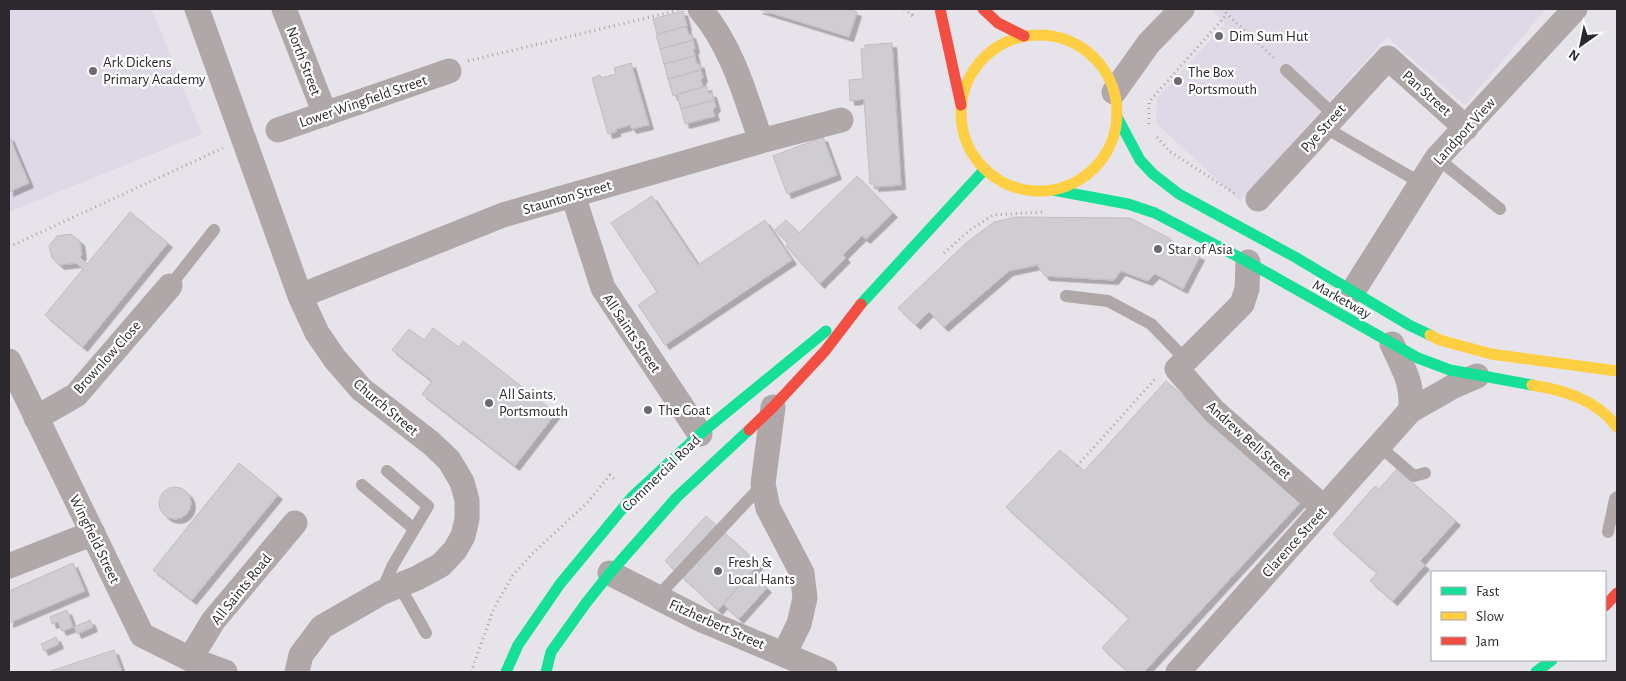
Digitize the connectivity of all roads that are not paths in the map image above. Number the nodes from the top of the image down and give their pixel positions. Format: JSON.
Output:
{"nodes":[{"id":1,"x":197,"y":9,"type":"edge"},
{"id":2,"x":284,"y":9,"type":"edge"},
{"id":3,"x":700,"y":9,"type":"edge"},
{"id":4,"x":940,"y":9,"type":"edge"},
{"id":5,"x":983,"y":9,"type":"edge"},
{"id":6,"x":1182,"y":9,"type":"edge"},
{"id":7,"x":1575,"y":9,"type":"edge"},
{"id":8,"x":1024,"y":36,"type":"junction"},
{"id":9,"x":1388,"y":58,"type":"joint"},
{"id":10,"x":1286,"y":70,"type":"road end"},
{"id":11,"x":449,"y":71,"type":"road end"},
{"id":12,"x":1114,"y":92,"type":"junction"},
{"id":13,"x":961,"y":105,"type":"junction"},
{"id":14,"x":325,"y":114,"type":"junction"},
{"id":15,"x":1117,"y":117,"type":"junction"},
{"id":16,"x":841,"y":120,"type":"dead end"},
{"id":17,"x":1329,"y":121,"type":"junction"},
{"id":18,"x":1466,"y":128,"type":"junction"},
{"id":19,"x":278,"y":130,"type":"dead end"},
{"id":20,"x":762,"y":141,"type":"junction"},
{"id":21,"x":1437,"y":158,"type":"junction"},
{"id":22,"x":985,"y":169,"type":"junction"},
{"id":23,"x":1421,"y":183,"type":"junction"},
{"id":24,"x":1053,"y":190,"type":"junction"},
{"id":25,"x":573,"y":195,"type":"junction"},
{"id":26,"x":1248,"y":198,"type":"road end"},
{"id":27,"x":1500,"y":209,"type":"dead end"},
{"id":28,"x":214,"y":230,"type":"dead end"},
{"id":29,"x":1248,"y":262,"type":"junction"},
{"id":30,"x":170,"y":286,"type":"joint"},
{"id":31,"x":1353,"y":291,"type":"junction"},
{"id":32,"x":300,"y":296,"type":"junction"},
{"id":33,"x":1066,"y":296,"type":"dead end"},
{"id":34,"x":856,"y":310,"type":"junction"},
{"id":35,"x":1392,"y":344,"type":"junction"},
{"id":36,"x":9,"y":361,"type":"edge"},
{"id":37,"x":1181,"y":364,"type":"junction"},
{"id":38,"x":1617,"y":371,"type":"edge"},
{"id":39,"x":1478,"y":376,"type":"junction"},
{"id":40,"x":773,"y":407,"type":"junction"},
{"id":41,"x":1410,"y":411,"type":"junction"},
{"id":42,"x":36,"y":418,"type":"junction"},
{"id":43,"x":1617,"y":427,"type":"edge"},
{"id":44,"x":700,"y":434,"type":"junction"},
{"id":45,"x":1379,"y":446,"type":"junction"},
{"id":46,"x":387,"y":471,"type":"dead end"},
{"id":47,"x":1425,"y":473,"type":"dead end"},
{"id":48,"x":763,"y":484,"type":"junction"},
{"id":49,"x":362,"y":485,"type":"dead end"},
{"id":50,"x":1617,"y":498,"type":"edge"},
{"id":51,"x":1324,"y":508,"type":"junction"},
{"id":52,"x":295,"y":523,"type":"dead end"},
{"id":53,"x":414,"y":529,"type":"junction"},
{"id":54,"x":1608,"y":532,"type":"dead end"},
{"id":55,"x":93,"y":533,"type":"junction"},
{"id":56,"x":9,"y":566,"type":"edge"},
{"id":57,"x":610,"y":573,"type":"junction"},
{"id":58,"x":390,"y":589,"type":"junction"},
{"id":59,"x":1617,"y":593,"type":"edge"},
{"id":60,"x":657,"y":597,"type":"junction"},
{"id":61,"x":1606,"y":605,"type":"edge"},
{"id":62,"x":426,"y":633,"type":"dead end"},
{"id":63,"x":784,"y":654,"type":"junction"},
{"id":64,"x":190,"y":659,"type":"junction"},
{"id":65,"x":1551,"y":661,"type":"edge"},
{"id":66,"x":225,"y":672,"type":"edge"},
{"id":67,"x":297,"y":672,"type":"edge"},
{"id":68,"x":506,"y":672,"type":"edge"},
{"id":69,"x":546,"y":672,"type":"edge"},
{"id":70,"x":824,"y":672,"type":"edge"},
{"id":71,"x":1178,"y":672,"type":"edge"},
{"id":72,"x":1536,"y":672,"type":"edge"}],
"edges":[{"from":1,"to":32,"type":"street","name":"Church Street"},
{"from":2,"to":14,"type":"street","name":"North Street"},
{"from":3,"to":20,"type":"street"},
{"from":4,"to":13,"type":"main road"},
{"from":5,"to":8,"type":"main road"},
{"from":6,"to":12,"type":"street"},
{"from":7,"to":18,"type":"street","name":"Landport View"},
{"from":8,"to":12,"type":"main road"},
{"from":8,"to":13,"type":"main road"},
{"from":9,"to":17,"type":"street","name":"Pye Street"},
{"from":9,"to":18,"type":"street","name":"Pan Street"},
{"from":10,"to":17,"type":"lane"},
{"from":11,"to":14,"type":"street","name":"Lower Wingfield Street"},
{"from":12,"to":15,"type":"main road"},
{"from":13,"to":22,"type":"main road"},
{"from":14,"to":19,"type":"street","name":"Lower Wingfield Street"},
{"from":15,"to":24,"type":"main road"},
{"from":15,"to":31,"type":"main road","name":"Marketway"},
{"from":16,"to":20,"type":"street","name":"Staunton Street"},
{"from":17,"to":23,"type":"lane"},
{"from":17,"to":26,"type":"street","name":"Pye Street"},
{"from":18,"to":21,"type":"street","name":"Landport View"},
{"from":20,"to":25,"type":"street","name":"Staunton Street"},
{"from":21,"to":23,"type":"street","name":"Landport View"},
{"from":21,"to":27,"type":"lane"},
{"from":22,"to":24,"type":"main road"},
{"from":22,"to":34,"type":"main road","name":"Commercial Road"},
{"from":23,"to":31,"type":"street","name":"Landport View"},
{"from":24,"to":29,"type":"main road","name":"Marketway"},
{"from":25,"to":32,"type":"street","name":"Staunton Street"},
{"from":25,"to":44,"type":"street","name":"All Saints Street"},
{"from":28,"to":30,"type":"lane"},
{"from":29,"to":35,"type":"main road","name":"Marketway"},
{"from":29,"to":37,"type":"street"},
{"from":30,"to":42,"type":"street","name":"Brownlow Close"},
{"from":31,"to":38,"type":"main road","name":"Marketway"},
{"from":32,"to":58,"type":"street","name":"Church Street"},
{"from":33,"to":37,"type":"lane"},
{"from":34,"to":40,"type":"main road","name":"Commercial Road"},
{"from":34,"to":44,"type":"main road","name":"Commercial Road"},
{"from":35,"to":39,"type":"main road","name":"Marketway"},
{"from":35,"to":41,"type":"street"},
{"from":36,"to":42,"type":"street","name":"Wingfield Street"},
{"from":37,"to":51,"type":"street","name":"Andrew Bell Street"},
{"from":39,"to":41,"type":"street","name":"Clarence Street"},
{"from":39,"to":43,"type":"main road","name":"Marketway"},
{"from":40,"to":48,"type":"street"},
{"from":40,"to":57,"type":"main road","name":"Commercial Road"},
{"from":41,"to":45,"type":"street","name":"Clarence Street"},
{"from":42,"to":55,"type":"street","name":"Wingfield Street"},
{"from":44,"to":68,"type":"main road","name":"Commercial Road"},
{"from":45,"to":47,"type":"lane"},
{"from":45,"to":51,"type":"street","name":"Clarence Street"},
{"from":46,"to":53,"type":"lane"},
{"from":48,"to":60,"type":"lane"},
{"from":48,"to":63,"type":"street"},
{"from":49,"to":53,"type":"lane"},
{"from":50,"to":54,"type":"lane"},
{"from":51,"to":71,"type":"street","name":"Clarence Street"},
{"from":52,"to":64,"type":"street","name":"All Saints Road"},
{"from":53,"to":58,"type":"lane"},
{"from":55,"to":56,"type":"street"},
{"from":55,"to":64,"type":"street","name":"Wingfield Street"},
{"from":57,"to":60,"type":"street","name":"Fitzherbert Street"},
{"from":57,"to":69,"type":"main road","name":"Commercial Road"},
{"from":58,"to":62,"type":"lane"},
{"from":58,"to":67,"type":"street","name":"Church Street"},
{"from":59,"to":61,"type":"main road"},
{"from":60,"to":63,"type":"street","name":"Fitzherbert Street"},
{"from":63,"to":70,"type":"street","name":"Fitzherbert Street"},
{"from":64,"to":66,"type":"street","name":"Wingfield Street"},
{"from":65,"to":72,"type":"main road"}]}
